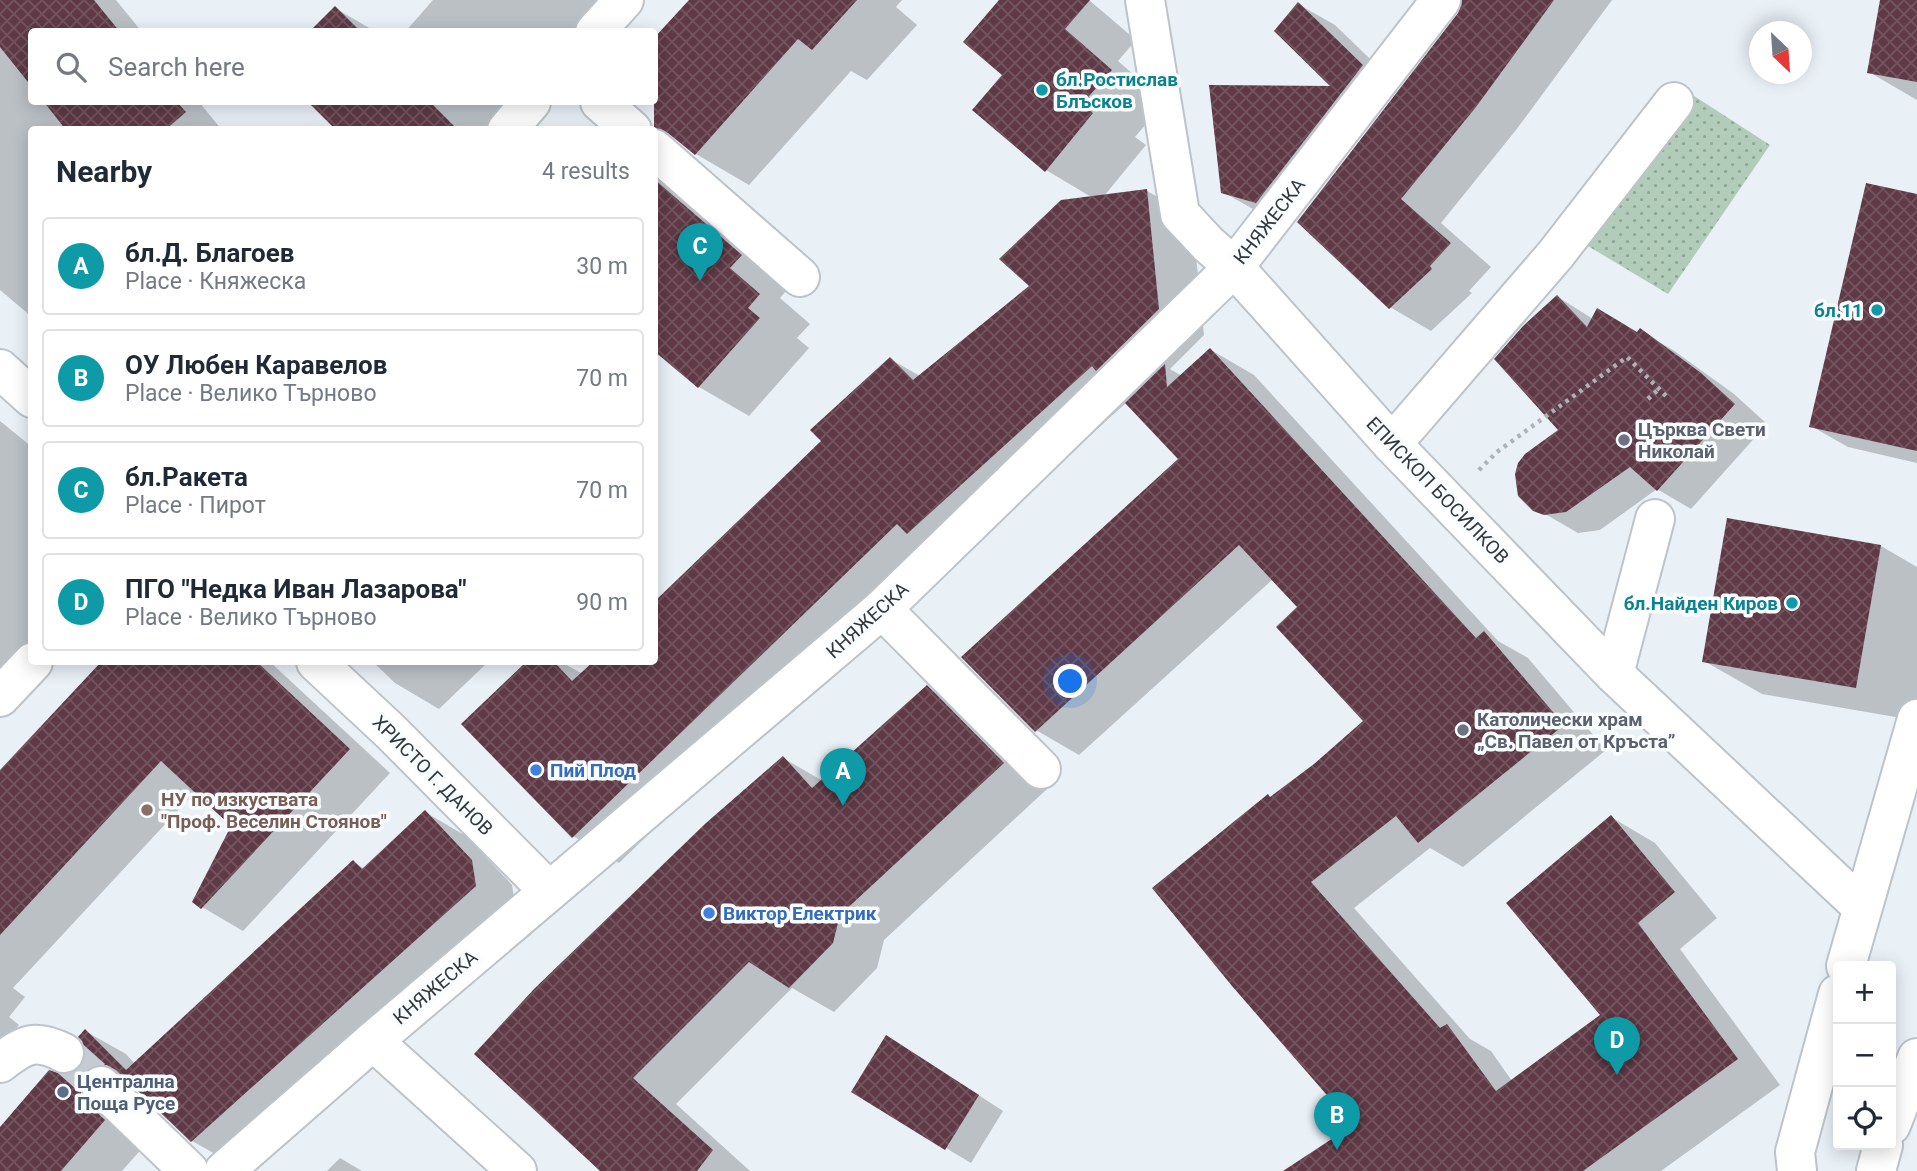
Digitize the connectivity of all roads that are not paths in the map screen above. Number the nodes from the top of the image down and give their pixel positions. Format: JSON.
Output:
{"nodes":[{"id":1,"x":1145,"y":0,"type":"edge"},
{"id":2,"x":1441,"y":0,"type":"edge"},
{"id":3,"x":1674,"y":102,"type":"dead end"},
{"id":4,"x":528,"y":105,"type":"edge"},
{"id":5,"x":603,"y":105,"type":"edge"},
{"id":6,"x":510,"y":126,"type":"edge"},
{"id":7,"x":627,"y":126,"type":"edge"},
{"id":8,"x":658,"y":153,"type":"edge"},
{"id":9,"x":1234,"y":267,"type":"junction"},
{"id":10,"x":800,"y":277,"type":"dead end"},
{"id":11,"x":0,"y":369,"type":"edge"},
{"id":12,"x":28,"y":394,"type":"edge"},
{"id":13,"x":1392,"y":444,"type":"junction"},
{"id":14,"x":1655,"y":519,"type":"dead end"},
{"id":15,"x":882,"y":609,"type":"junction"},
{"id":16,"x":30,"y":665,"type":"edge"},
{"id":17,"x":319,"y":665,"type":"edge"},
{"id":18,"x":1614,"y":674,"type":"junction"},
{"id":19,"x":0,"y":697,"type":"edge"},
{"id":20,"x":1917,"y":719,"type":"edge"},
{"id":21,"x":1041,"y":769,"type":"dead end"},
{"id":22,"x":549,"y":891,"type":"junction"},
{"id":23,"x":1862,"y":907,"type":"junction"},
{"id":24,"x":1847,"y":961,"type":"edge"},
{"id":25,"x":1833,"y":1010,"type":"edge"},
{"id":26,"x":373,"y":1041,"type":"junction"},
{"id":27,"x":64,"y":1053,"type":"tunnel mouth"},
{"id":28,"x":1917,"y":1058,"type":"edge"},
{"id":29,"x":0,"y":1063,"type":"edge"},
{"id":30,"x":101,"y":1086,"type":"tunnel mouth"},
{"id":31,"x":1896,"y":1112,"type":"edge"},
{"id":32,"x":1882,"y":1150,"type":"edge"},
{"id":33,"x":1786,"y":1165,"type":"edge"},
{"id":34,"x":189,"y":1171,"type":"edge"},
{"id":35,"x":224,"y":1171,"type":"edge"},
{"id":36,"x":517,"y":1171,"type":"edge"},
{"id":37,"x":1876,"y":1171,"type":"edge"}],
"edges":[{"from":1,"to":9,"type":"street","name":"ЕПИСКОП БОСИЛКОВ"},
{"from":2,"to":9,"type":"street","name":"КНЯЖЕСКА"},
{"from":3,"to":13,"type":"street"},
{"from":4,"to":6,"type":"street"},
{"from":5,"to":7,"type":"street"},
{"from":8,"to":10,"type":"street"},
{"from":9,"to":13,"type":"street","name":"ЕПИСКОП БОСИЛКОВ"},
{"from":9,"to":15,"type":"street","name":"КНЯЖЕСКА"},
{"from":11,"to":12,"type":"street"},
{"from":13,"to":18,"type":"street","name":"ЕПИСКОП БОСИЛКОВ"},
{"from":14,"to":18,"type":"street"},
{"from":15,"to":21,"type":"street"},
{"from":15,"to":22,"type":"street","name":"КНЯЖЕСКА"},
{"from":16,"to":19,"type":"street"},
{"from":17,"to":22,"type":"street","name":"ХРИСТО Г. ДАНОВ"},
{"from":18,"to":23,"type":"street","name":"ЕПИСКОП БОСИЛКОВ"},
{"from":20,"to":23,"type":"street"},
{"from":22,"to":26,"type":"street","name":"КНЯЖЕСКА"},
{"from":23,"to":24,"type":"street"},
{"from":25,"to":33,"type":"street"},
{"from":26,"to":35,"type":"street","name":"КНЯЖЕСКА"},
{"from":26,"to":36,"type":"street"},
{"from":27,"to":29,"type":"street"},
{"from":28,"to":31,"type":"street"},
{"from":30,"to":34,"type":"street"},
{"from":32,"to":37,"type":"street"}]}
